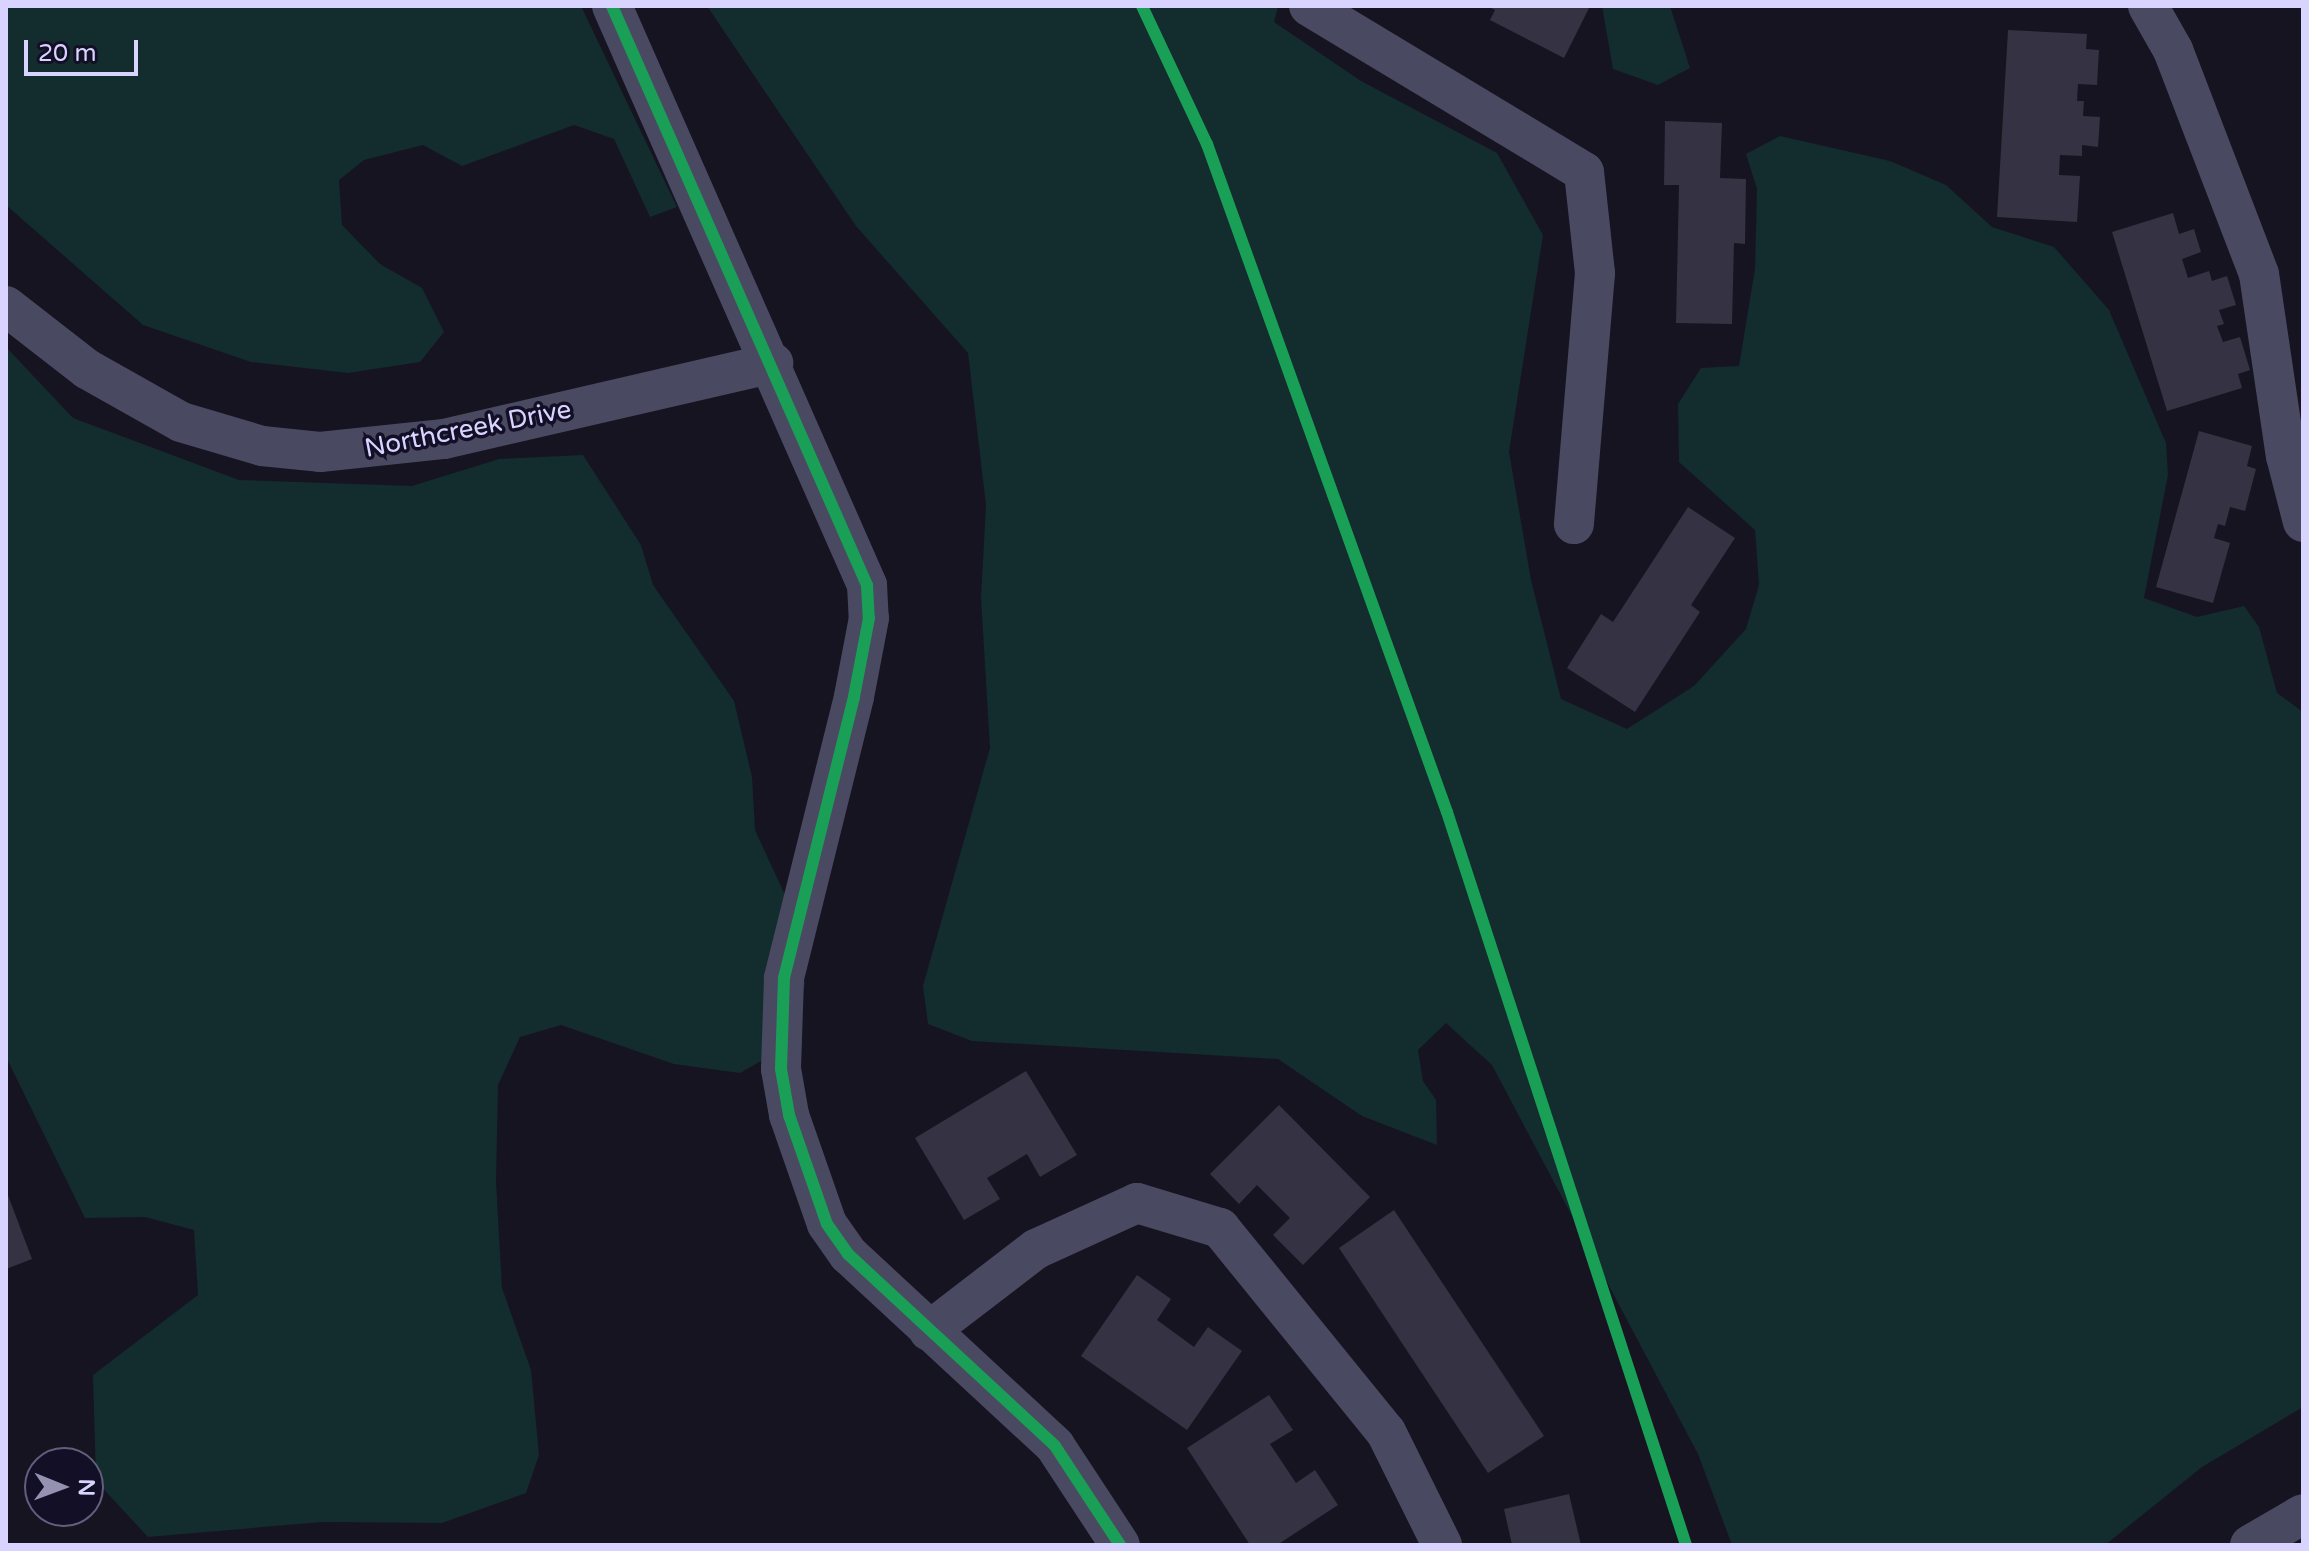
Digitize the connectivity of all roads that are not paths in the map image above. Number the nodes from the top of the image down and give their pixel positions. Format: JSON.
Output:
{"nodes":[{"id":1,"x":612,"y":6,"type":"edge"},
{"id":2,"x":1309,"y":6,"type":"edge"},
{"id":3,"x":2148,"y":6,"type":"edge"},
{"id":4,"x":6,"y":306,"type":"edge"},
{"id":5,"x":773,"y":363,"type":"junction"},
{"id":6,"x":2303,"y":522,"type":"edge"},
{"id":7,"x":1574,"y":524,"type":"dead end"},
{"id":8,"x":929,"y":1331,"type":"junction"},
{"id":9,"x":2303,"y":1514,"type":"edge"},
{"id":10,"x":1120,"y":1545,"type":"edge"},
{"id":11,"x":1442,"y":1545,"type":"edge"},
{"id":12,"x":2250,"y":1545,"type":"edge"}],
"edges":[{"from":1,"to":5,"type":"street"},
{"from":2,"to":7,"type":"street"},
{"from":3,"to":6,"type":"street"},
{"from":4,"to":5,"type":"street","name":"Northcreek Drive"},
{"from":5,"to":8,"type":"street"},
{"from":8,"to":10,"type":"street"},
{"from":8,"to":11,"type":"street"},
{"from":9,"to":12,"type":"street"}]}
